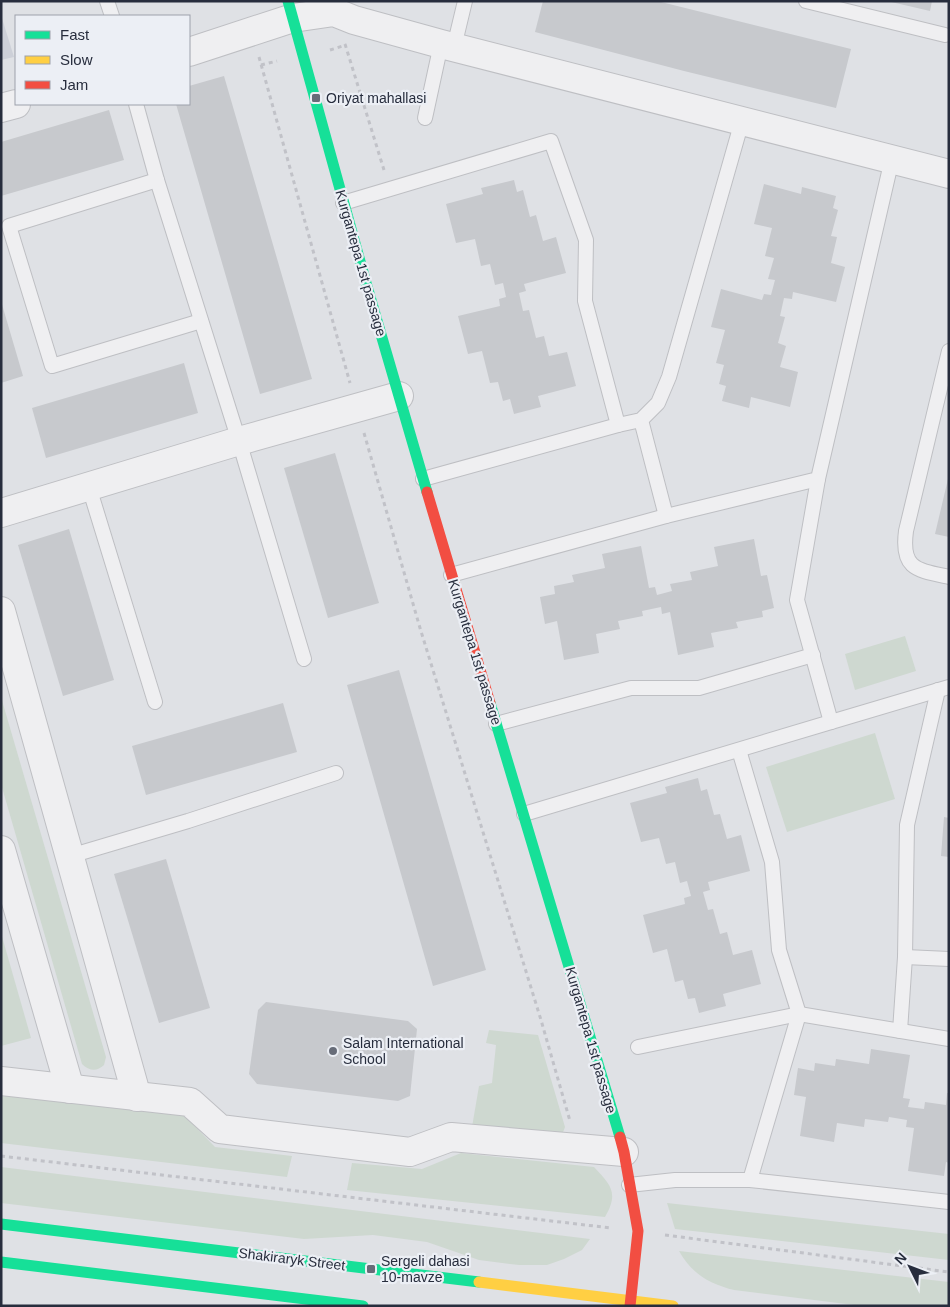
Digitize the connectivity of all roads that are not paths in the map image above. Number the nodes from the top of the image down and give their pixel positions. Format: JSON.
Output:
{"nodes":[{"id":1,"x":107,"y":1,"type":"edge"},
{"id":2,"x":465,"y":1,"type":"edge"},
{"id":3,"x":806,"y":1,"type":"edge"},
{"id":4,"x":334,"y":7,"type":"edge"},
{"id":5,"x":291,"y":10,"type":"edge"},
{"id":6,"x":112,"y":15,"type":"edge"},
{"id":7,"x":945,"y":35,"type":"dead end"},
{"id":8,"x":447,"y":45,"type":"junction"},
{"id":9,"x":190,"y":52,"type":"edge"},
{"id":10,"x":15,"y":104,"type":"edge"},
{"id":11,"x":136,"y":105,"type":"edge"},
{"id":12,"x":1,"y":108,"type":"edge"},
{"id":13,"x":425,"y":118,"type":"dead end"},
{"id":14,"x":742,"y":121,"type":"junction"},
{"id":15,"x":892,"y":159,"type":"junction"},
{"id":16,"x":949,"y":174,"type":"edge"},
{"id":17,"x":156,"y":180,"type":"junction"},
{"id":18,"x":343,"y":203,"type":"junction"},
{"id":19,"x":201,"y":321,"type":"junction"},
{"id":20,"x":949,"y":351,"type":"edge"},
{"id":21,"x":399,"y":396,"type":"junction"},
{"id":22,"x":641,"y":420,"type":"junction"},
{"id":23,"x":618,"y":424,"type":"junction"},
{"id":24,"x":239,"y":442,"type":"junction"},
{"id":25,"x":818,"y":479,"type":"junction"},
{"id":26,"x":423,"y":480,"type":"junction"},
{"id":27,"x":89,"y":487,"type":"junction"},
{"id":28,"x":1,"y":513,"type":"edge"},
{"id":29,"x":666,"y":516,"type":"junction"},
{"id":30,"x":451,"y":575,"type":"junction"},
{"id":31,"x":949,"y":577,"type":"edge"},
{"id":32,"x":1,"y":612,"type":"edge"},
{"id":33,"x":812,"y":655,"type":"junction"},
{"id":34,"x":304,"y":659,"type":"dead end"},
{"id":35,"x":943,"y":689,"type":"edge"},
{"id":36,"x":155,"y":702,"type":"dead end"},
{"id":37,"x":831,"y":722,"type":"junction"},
{"id":38,"x":496,"y":724,"type":"junction"},
{"id":39,"x":738,"y":750,"type":"junction"},
{"id":40,"x":336,"y":773,"type":"dead end"},
{"id":41,"x":524,"y":814,"type":"junction"},
{"id":42,"x":1,"y":850,"type":"edge"},
{"id":43,"x":70,"y":856,"type":"junction"},
{"id":44,"x":905,"y":957,"type":"junction"},
{"id":45,"x":949,"y":959,"type":"edge"},
{"id":46,"x":799,"y":1014,"type":"junction"},
{"id":47,"x":900,"y":1031,"type":"junction"},
{"id":48,"x":949,"y":1039,"type":"edge"},
{"id":49,"x":638,"y":1047,"type":"dead end"},
{"id":50,"x":1,"y":1081,"type":"edge"},
{"id":51,"x":70,"y":1089,"type":"junction"},
{"id":52,"x":138,"y":1097,"type":"junction"},
{"id":53,"x":624,"y":1152,"type":"junction"},
{"id":54,"x":750,"y":1180,"type":"junction"},
{"id":55,"x":630,"y":1185,"type":"junction"},
{"id":56,"x":949,"y":1202,"type":"edge"},
{"id":57,"x":1,"y":1224,"type":"edge"},
{"id":58,"x":1,"y":1262,"type":"edge"},
{"id":59,"x":630,"y":1303,"type":"edge"},
{"id":60,"x":363,"y":1306,"type":"edge"},
{"id":61,"x":673,"y":1306,"type":"edge"}],
"edges":[{"from":1,"to":6,"type":"lane"},
{"from":2,"to":8,"type":"lane"},
{"from":3,"to":7,"type":"lane"},
{"from":4,"to":5,"type":"street"},
{"from":4,"to":8,"type":"street"},
{"from":5,"to":9,"type":"street"},
{"from":5,"to":18,"type":"street","name":"Kurgantepa 1st passage"},
{"from":8,"to":13,"type":"lane"},
{"from":8,"to":14,"type":"street"},
{"from":10,"to":12,"type":"street"},
{"from":11,"to":17,"type":"lane"},
{"from":14,"to":15,"type":"street"},
{"from":14,"to":22,"type":"lane"},
{"from":15,"to":16,"type":"street"},
{"from":15,"to":25,"type":"lane"},
{"from":17,"to":19,"type":"lane"},
{"from":17,"to":19,"type":"lane"},
{"from":18,"to":21,"type":"street","name":"Kurgantepa 1st passage"},
{"from":18,"to":23,"type":"lane"},
{"from":19,"to":24,"type":"lane"},
{"from":20,"to":31,"type":"lane"},
{"from":21,"to":24,"type":"street"},
{"from":21,"to":26,"type":"street","name":"Kurgantepa 1st passage"},
{"from":22,"to":23,"type":"lane"},
{"from":22,"to":29,"type":"lane"},
{"from":23,"to":26,"type":"lane"},
{"from":24,"to":27,"type":"street"},
{"from":24,"to":34,"type":"lane"},
{"from":25,"to":29,"type":"lane"},
{"from":25,"to":33,"type":"lane"},
{"from":26,"to":30,"type":"street","name":"Kurgantepa 1st passage"},
{"from":27,"to":28,"type":"street"},
{"from":27,"to":36,"type":"lane"},
{"from":29,"to":30,"type":"lane"},
{"from":30,"to":38,"type":"street","name":"Kurgantepa 1st passage"},
{"from":32,"to":43,"type":"street"},
{"from":33,"to":37,"type":"lane"},
{"from":33,"to":38,"type":"lane"},
{"from":35,"to":37,"type":"lane"},
{"from":35,"to":44,"type":"lane"},
{"from":37,"to":39,"type":"lane"},
{"from":38,"to":41,"type":"street","name":"Kurgantepa 1st passage"},
{"from":39,"to":41,"type":"lane"},
{"from":39,"to":46,"type":"lane"},
{"from":40,"to":43,"type":"lane"},
{"from":41,"to":53,"type":"street","name":"Kurgantepa 1st passage"},
{"from":42,"to":51,"type":"street"},
{"from":43,"to":52,"type":"street"},
{"from":44,"to":45,"type":"lane"},
{"from":44,"to":47,"type":"lane"},
{"from":46,"to":47,"type":"lane"},
{"from":46,"to":49,"type":"lane"},
{"from":46,"to":54,"type":"lane"},
{"from":47,"to":48,"type":"lane"},
{"from":50,"to":51,"type":"street"},
{"from":51,"to":52,"type":"street"},
{"from":52,"to":53,"type":"street"},
{"from":53,"to":55,"type":"street","name":"Kurgantepa 1st passage"},
{"from":54,"to":55,"type":"lane"},
{"from":54,"to":56,"type":"lane"},
{"from":55,"to":59,"type":"street","name":"Kurgantepa 1st passage"},
{"from":57,"to":59,"type":"street","name":"Shakiraryk Street"},
{"from":58,"to":60,"type":"street"},
{"from":59,"to":61,"type":"street","name":"Shakiraryk Street"}]}
